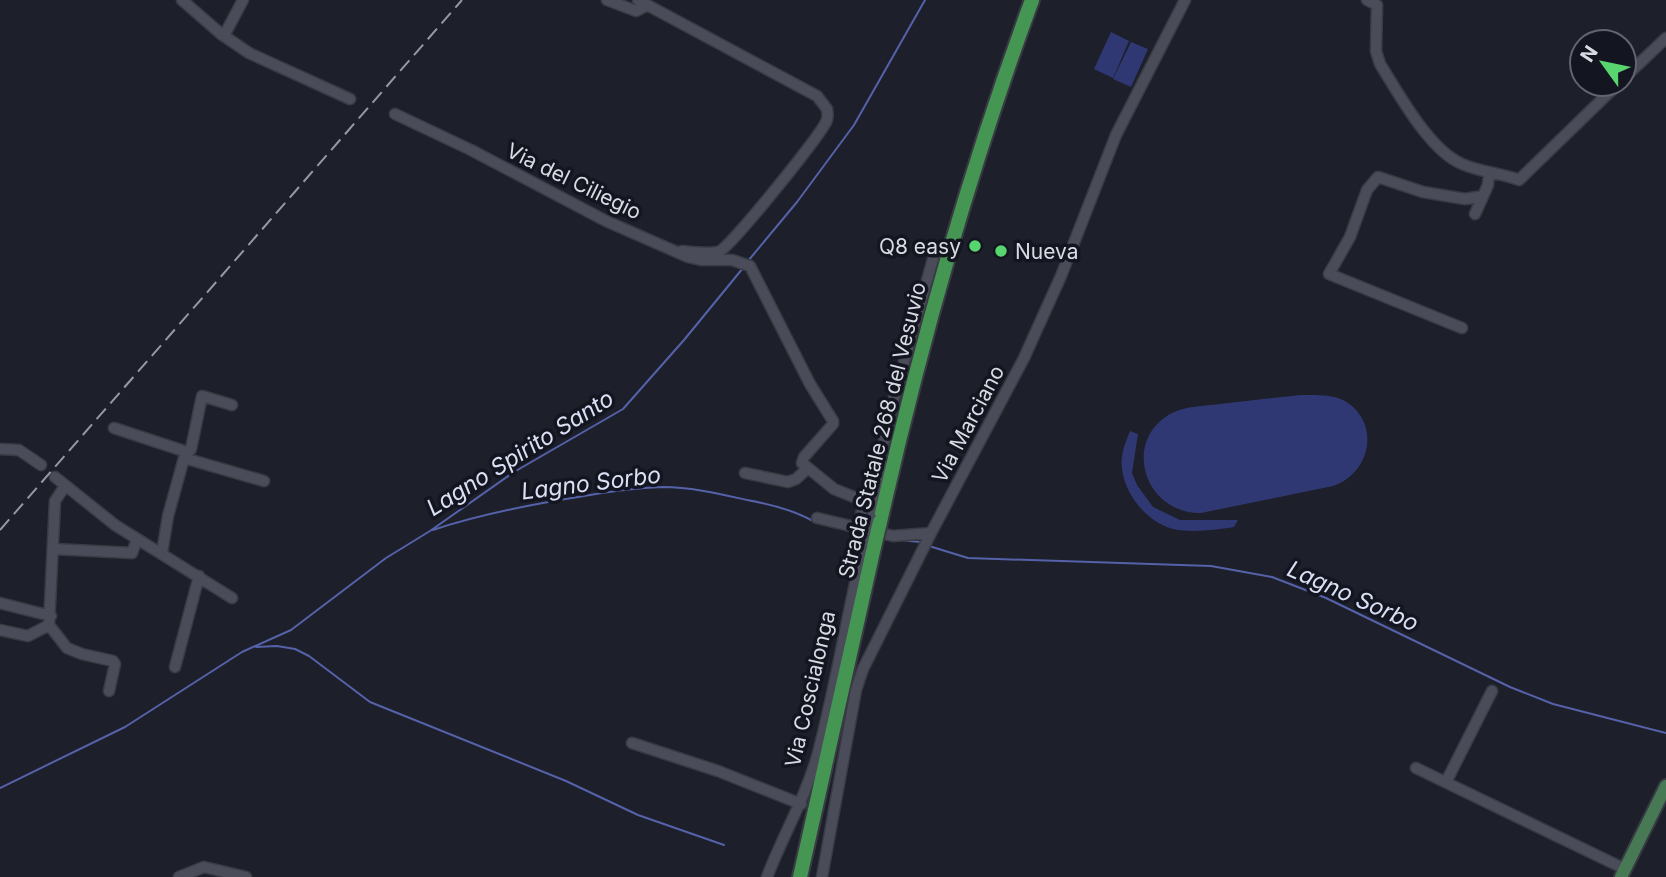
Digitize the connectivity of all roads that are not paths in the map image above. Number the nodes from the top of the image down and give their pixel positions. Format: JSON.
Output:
{"nodes":[{"id":1,"x":182,"y":0,"type":"edge"},
{"id":2,"x":243,"y":0,"type":"edge"},
{"id":3,"x":607,"y":0,"type":"edge"},
{"id":4,"x":1032,"y":0,"type":"edge"},
{"id":5,"x":1185,"y":0,"type":"edge"},
{"id":6,"x":1367,"y":0,"type":"edge"},
{"id":7,"x":643,"y":2,"type":"edge"},
{"id":8,"x":221,"y":34,"type":"junction"},
{"id":9,"x":1666,"y":38,"type":"edge"},
{"id":10,"x":1638,"y":65,"type":"edge"},
{"id":11,"x":1604,"y":98,"type":"edge"},
{"id":12,"x":350,"y":99,"type":"dead end"},
{"id":13,"x":395,"y":114,"type":"dead end"},
{"id":14,"x":1489,"y":172,"type":"junction"},
{"id":15,"x":1483,"y":196,"type":"junction"},
{"id":16,"x":1475,"y":214,"type":"dead end"},
{"id":17,"x":678,"y":251,"type":"junction"},
{"id":18,"x":933,"y":259,"type":"dead end"},
{"id":19,"x":1462,"y":328,"type":"dead end"},
{"id":20,"x":232,"y":405,"type":"dead end"},
{"id":21,"x":114,"y":428,"type":"dead end"},
{"id":22,"x":0,"y":449,"type":"edge"},
{"id":23,"x":186,"y":455,"type":"junction"},
{"id":24,"x":41,"y":465,"type":"dead end"},
{"id":25,"x":808,"y":468,"type":"junction"},
{"id":26,"x":745,"y":472,"type":"dead end"},
{"id":27,"x":55,"y":477,"type":"dead end"},
{"id":28,"x":264,"y":481,"type":"dead end"},
{"id":29,"x":65,"y":486,"type":"junction"},
{"id":30,"x":869,"y":503,"type":"junction"},
{"id":31,"x":817,"y":518,"type":"dead end"},
{"id":32,"x":875,"y":520,"type":"junction"},
{"id":33,"x":858,"y":528,"type":"junction"},
{"id":34,"x":931,"y":533,"type":"junction"},
{"id":35,"x":136,"y":539,"type":"junction"},
{"id":36,"x":869,"y":546,"type":"junction"},
{"id":37,"x":54,"y":549,"type":"junction"},
{"id":38,"x":162,"y":553,"type":"junction"},
{"id":39,"x":199,"y":576,"type":"junction"},
{"id":40,"x":232,"y":598,"type":"dead end"},
{"id":41,"x":0,"y":603,"type":"edge"},
{"id":42,"x":50,"y":620,"type":"junction"},
{"id":43,"x":0,"y":630,"type":"edge"},
{"id":44,"x":175,"y":667,"type":"dead end"},
{"id":45,"x":108,"y":691,"type":"dead end"},
{"id":46,"x":1492,"y":691,"type":"dead end"},
{"id":47,"x":632,"y":743,"type":"dead end"},
{"id":48,"x":1416,"y":768,"type":"dead end"},
{"id":49,"x":1446,"y":782,"type":"junction"},
{"id":50,"x":1666,"y":786,"type":"edge"},
{"id":51,"x":801,"y":804,"type":"junction"},
{"id":52,"x":1623,"y":873,"type":"edge"},
{"id":53,"x":179,"y":877,"type":"edge"},
{"id":54,"x":246,"y":877,"type":"edge"},
{"id":55,"x":767,"y":877,"type":"edge"},
{"id":56,"x":800,"y":877,"type":"edge"},
{"id":57,"x":822,"y":877,"type":"edge"}],
"edges":[{"from":1,"to":8,"type":"street"},
{"from":2,"to":8,"type":"street"},
{"from":3,"to":7,"type":"street"},
{"from":4,"to":32,"type":"highway","name":"Strada Statale 268 del Vesuvio"},
{"from":5,"to":34,"type":"street","name":"Via Marciano"},
{"from":6,"to":14,"type":"street"},
{"from":7,"to":17,"type":"street"},
{"from":8,"to":12,"type":"street"},
{"from":9,"to":10,"type":"street"},
{"from":11,"to":14,"type":"street"},
{"from":13,"to":17,"type":"street","name":"Via del Ciliegio"},
{"from":14,"to":15,"type":"street"},
{"from":15,"to":16,"type":"street"},
{"from":15,"to":19,"type":"street"},
{"from":17,"to":25,"type":"street","name":"Via del Ciliegio"},
{"from":18,"to":30,"type":"street"},
{"from":20,"to":23,"type":"street"},
{"from":21,"to":23,"type":"street"},
{"from":22,"to":24,"type":"street"},
{"from":23,"to":28,"type":"street"},
{"from":23,"to":38,"type":"street"},
{"from":25,"to":26,"type":"street"},
{"from":25,"to":30,"type":"street"},
{"from":27,"to":29,"type":"street"},
{"from":29,"to":35,"type":"street"},
{"from":29,"to":37,"type":"street"},
{"from":30,"to":32,"type":"street"},
{"from":30,"to":33,"type":"street"},
{"from":31,"to":33,"type":"street"},
{"from":32,"to":36,"type":"highway","name":"Strada Statale 268 del Vesuvio","bridge":true},
{"from":33,"to":34,"type":"street"},
{"from":34,"to":57,"type":"street","name":"Via Marciano"},
{"from":35,"to":37,"type":"street"},
{"from":35,"to":38,"type":"street"},
{"from":36,"to":51,"type":"street","name":"Via Coscialonga"},
{"from":36,"to":56,"type":"highway","name":"Strada Statale 268 del Vesuvio"},
{"from":37,"to":42,"type":"street"},
{"from":38,"to":39,"type":"street"},
{"from":39,"to":40,"type":"street"},
{"from":39,"to":44,"type":"street"},
{"from":41,"to":42,"type":"street"},
{"from":42,"to":43,"type":"street"},
{"from":42,"to":45,"type":"street"},
{"from":46,"to":49,"type":"street"},
{"from":47,"to":51,"type":"street"},
{"from":48,"to":49,"type":"street"},
{"from":49,"to":52,"type":"street"},
{"from":50,"to":52,"type":"main road"},
{"from":51,"to":55,"type":"street","name":"Via Coscialonga"},
{"from":53,"to":54,"type":"street"}]}
